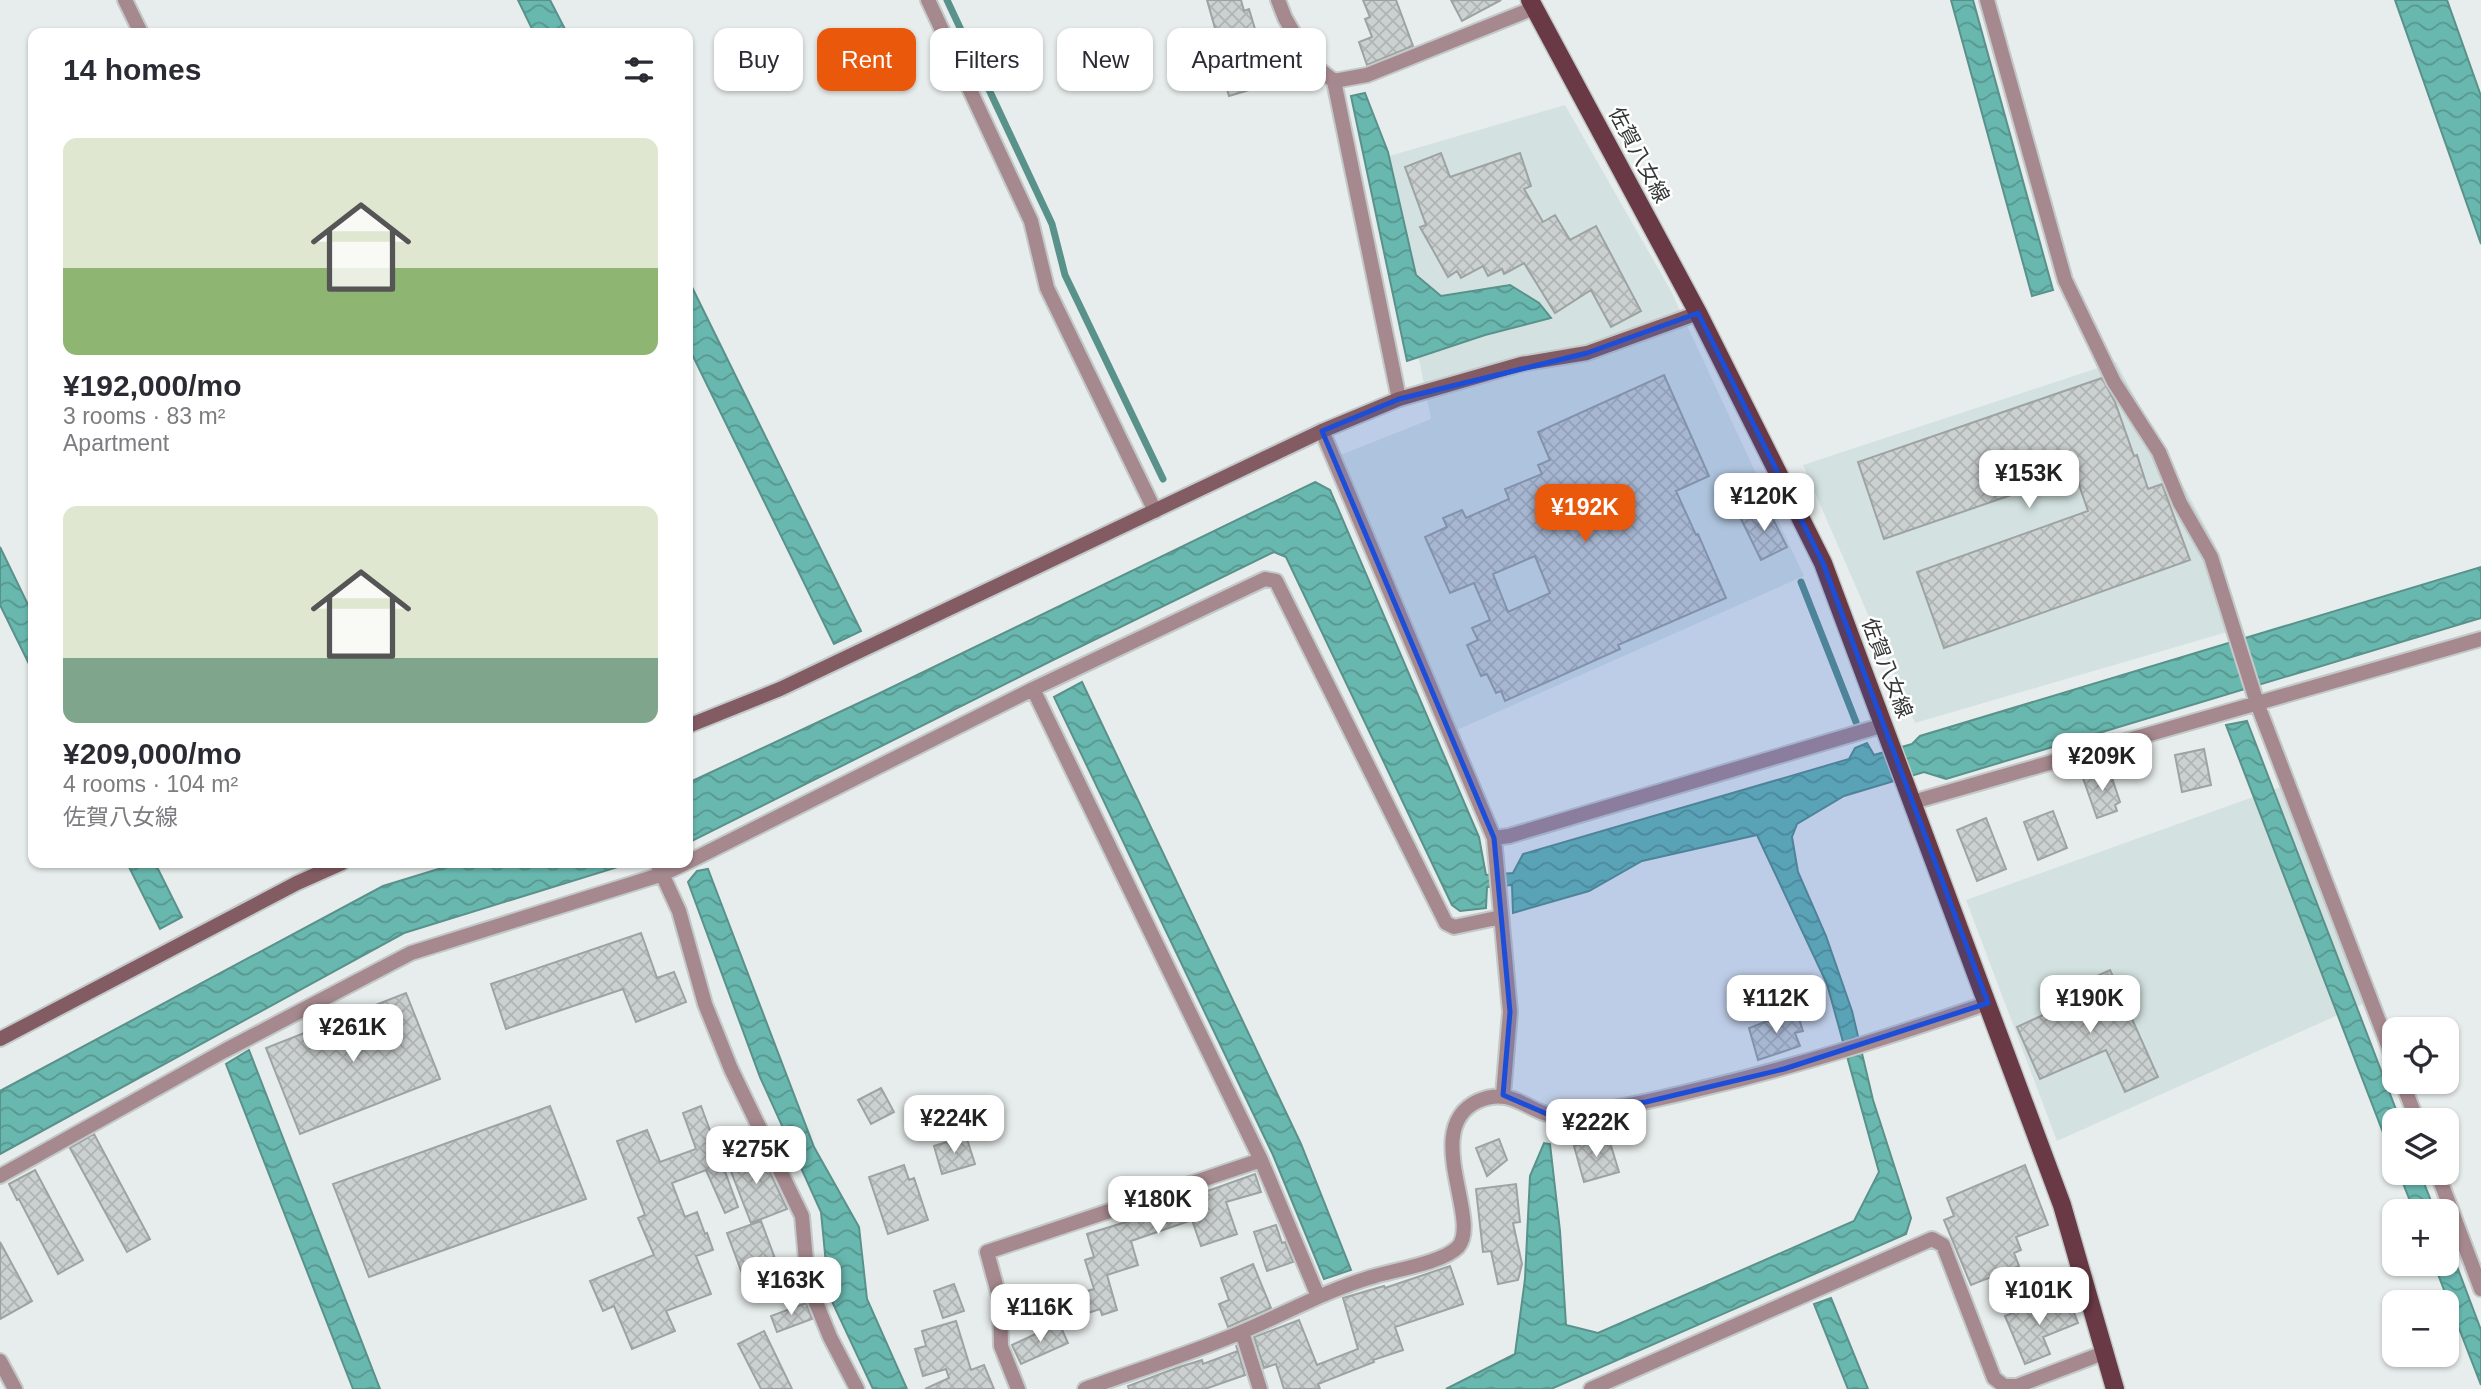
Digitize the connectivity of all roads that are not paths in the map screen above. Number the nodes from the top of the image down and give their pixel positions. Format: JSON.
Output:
{"nodes":[{"id":1,"x":125,"y":0,"type":"edge"},
{"id":2,"x":928,"y":0,"type":"edge"},
{"id":3,"x":1278,"y":0,"type":"edge"},
{"id":4,"x":1987,"y":0,"type":"edge"},
{"id":5,"x":1532,"y":4,"type":"edge"},
{"id":6,"x":139,"y":28,"type":"edge"},
{"id":7,"x":1334,"y":81,"type":"junction"},
{"id":8,"x":1698,"y":313,"type":"junction"},
{"id":9,"x":1399,"y":399,"type":"junction"},
{"id":10,"x":1322,"y":432,"type":"junction"},
{"id":11,"x":1155,"y":511,"type":"junction"},
{"id":12,"x":2481,"y":639,"type":"edge"},
{"id":13,"x":1033,"y":689,"type":"junction"},
{"id":14,"x":2257,"y":703,"type":"junction"},
{"id":15,"x":693,"y":724,"type":"edge"},
{"id":16,"x":1884,"y":725,"type":"junction"},
{"id":17,"x":1913,"y":802,"type":"junction"},
{"id":18,"x":1494,"y":838,"type":"junction"},
{"id":19,"x":693,"y":859,"type":"edge"},
{"id":20,"x":331,"y":868,"type":"edge"},
{"id":21,"x":660,"y":868,"type":"edge"},
{"id":22,"x":1501,"y":917,"type":"junction"},
{"id":23,"x":1988,"y":1003,"type":"junction"},
{"id":24,"x":2382,"y":1030,"type":"edge"},
{"id":25,"x":0,"y":1039,"type":"edge"},
{"id":26,"x":1503,"y":1095,"type":"junction"},
{"id":27,"x":1261,"y":1160,"type":"junction"},
{"id":28,"x":0,"y":1176,"type":"edge"},
{"id":29,"x":2442,"y":1185,"type":"edge"},
{"id":30,"x":2481,"y":1289,"type":"edge"},
{"id":31,"x":1318,"y":1296,"type":"junction"},
{"id":32,"x":1242,"y":1332,"type":"junction"},
{"id":33,"x":2106,"y":1352,"type":"junction"},
{"id":34,"x":0,"y":1361,"type":"edge"},
{"id":35,"x":13,"y":1388,"type":"edge"},
{"id":36,"x":857,"y":1389,"type":"edge"},
{"id":37,"x":1018,"y":1389,"type":"edge"},
{"id":38,"x":1085,"y":1389,"type":"edge"},
{"id":39,"x":1260,"y":1389,"type":"edge"},
{"id":40,"x":1591,"y":1389,"type":"edge"},
{"id":41,"x":2116,"y":1389,"type":"edge"}],
"edges":[{"from":1,"to":6,"type":"street"},
{"from":2,"to":11,"type":"street"},
{"from":3,"to":7,"type":"street"},
{"from":4,"to":14,"type":"street"},
{"from":5,"to":7,"type":"street"},
{"from":5,"to":8,"type":"main road","name":"佐賀八女線"},
{"from":7,"to":9,"type":"street"},
{"from":8,"to":9,"type":"street"},
{"from":8,"to":16,"type":"main road","name":"佐賀八女線"},
{"from":9,"to":10,"type":"street"},
{"from":10,"to":11,"type":"street"},
{"from":10,"to":18,"type":"street"},
{"from":11,"to":15,"type":"street"},
{"from":12,"to":14,"type":"street"},
{"from":13,"to":19,"type":"street"},
{"from":13,"to":22,"type":"street"},
{"from":13,"to":27,"type":"street"},
{"from":14,"to":17,"type":"street"},
{"from":14,"to":24,"type":"street"},
{"from":16,"to":17,"type":"main road","name":"佐賀八女線"},
{"from":16,"to":18,"type":"street"},
{"from":17,"to":23,"type":"main road","name":"佐賀八女線"},
{"from":18,"to":22,"type":"street"},
{"from":20,"to":25,"type":"street"},
{"from":21,"to":28,"type":"street"},
{"from":21,"to":36,"type":"street"},
{"from":22,"to":26,"type":"street"},
{"from":23,"to":26,"type":"street"},
{"from":23,"to":33,"type":"main road","name":"佐賀八女線"},
{"from":26,"to":31,"type":"street"},
{"from":27,"to":31,"type":"street"},
{"from":27,"to":37,"type":"street"},
{"from":29,"to":30,"type":"street"},
{"from":31,"to":32,"type":"street"},
{"from":32,"to":38,"type":"street"},
{"from":32,"to":39,"type":"street"},
{"from":33,"to":40,"type":"street"},
{"from":33,"to":41,"type":"main road","name":"佐賀八女線"},
{"from":34,"to":35,"type":"street"}]}
